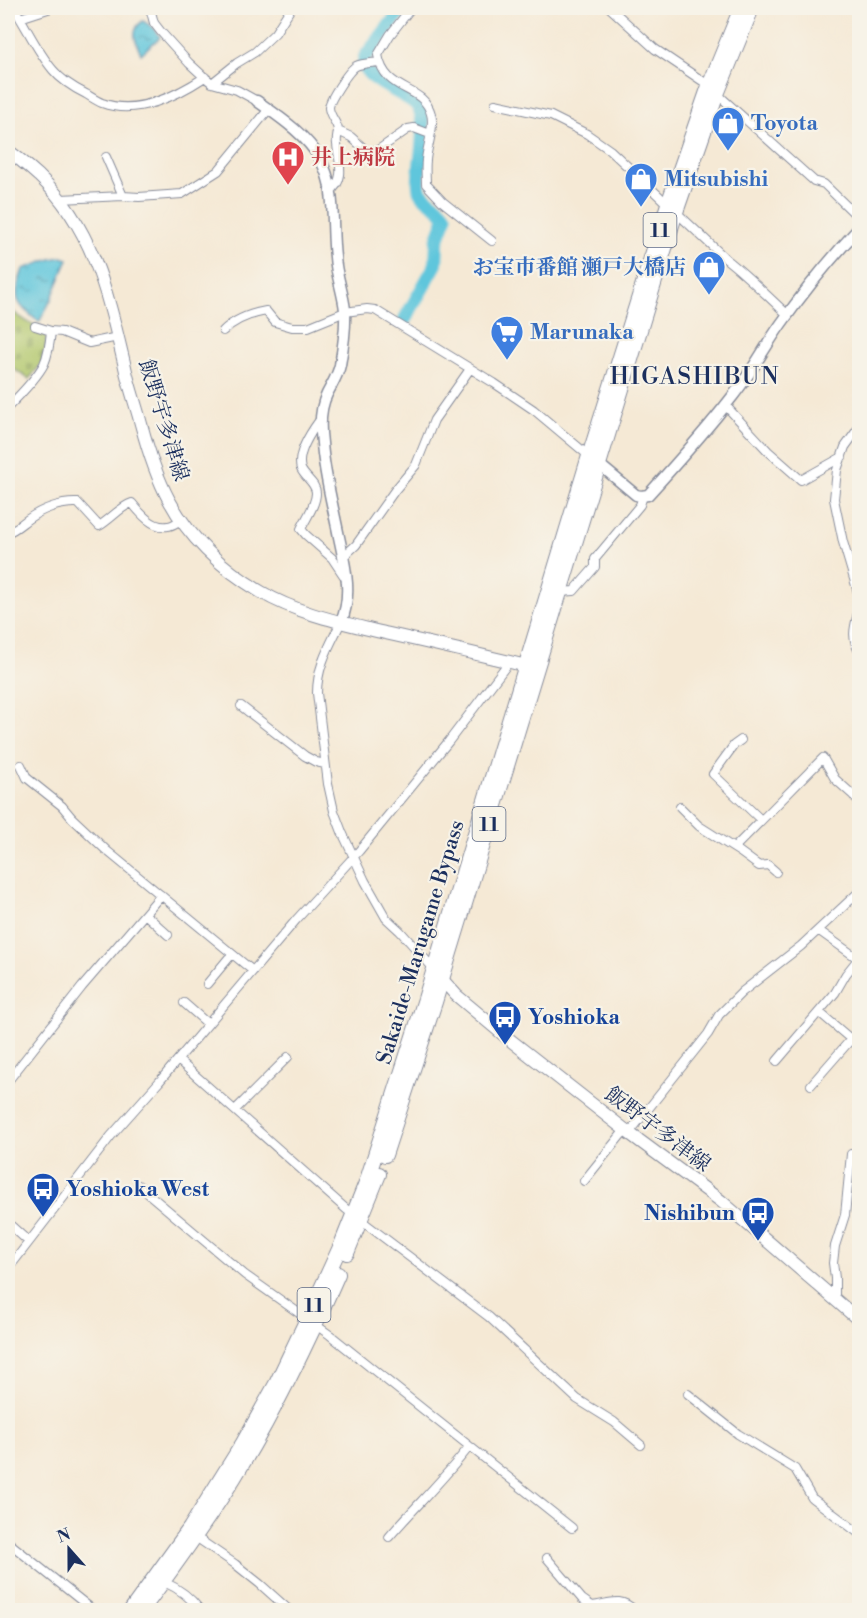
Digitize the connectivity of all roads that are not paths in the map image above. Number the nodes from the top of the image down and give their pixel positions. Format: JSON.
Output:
{"nodes":[{"id":1,"x":14,"y":8,"type":"edge"},
{"id":2,"x":51,"y":8,"type":"edge"},
{"id":3,"x":150,"y":8,"type":"edge"},
{"id":4,"x":291,"y":8,"type":"edge"},
{"id":5,"x":610,"y":8,"type":"edge"},
{"id":6,"x":741,"y":8,"type":"edge"},
{"id":7,"x":752,"y":8,"type":"edge"},
{"id":8,"x":408,"y":9,"type":"edge"},
{"id":9,"x":20,"y":18,"type":"junction"},
{"id":10,"x":379,"y":62,"type":"junction"},
{"id":11,"x":209,"y":80,"type":"junction"},
{"id":12,"x":713,"y":90,"type":"junction"},
{"id":13,"x":257,"y":100,"type":"joint"},
{"id":14,"x":495,"y":104,"type":"dead end"},
{"id":15,"x":269,"y":109,"type":"junction"},
{"id":16,"x":338,"y":131,"type":"junction"},
{"id":17,"x":430,"y":134,"type":"junction"},
{"id":18,"x":8,"y":151,"type":"edge"},
{"id":19,"x":106,"y":157,"type":"dead end"},
{"id":20,"x":330,"y":191,"type":"junction"},
{"id":21,"x":123,"y":196,"type":"junction"},
{"id":22,"x":61,"y":199,"type":"junction"},
{"id":23,"x":672,"y":208,"type":"junction"},
{"id":24,"x":860,"y":219,"type":"edge"},
{"id":25,"x":860,"y":227,"type":"edge"},
{"id":26,"x":492,"y":241,"type":"dead end"},
{"id":27,"x":345,"y":312,"type":"junction"},
{"id":28,"x":788,"y":315,"type":"junction"},
{"id":29,"x":35,"y":326,"type":"dead end"},
{"id":30,"x":51,"y":331,"type":"junction"},
{"id":31,"x":223,"y":331,"type":"dead end"},
{"id":32,"x":118,"y":337,"type":"junction"},
{"id":33,"x":470,"y":369,"type":"junction"},
{"id":34,"x":725,"y":405,"type":"junction"},
{"id":35,"x":8,"y":407,"type":"edge"},
{"id":36,"x":322,"y":420,"type":"junction"},
{"id":37,"x":860,"y":426,"type":"edge"},
{"id":38,"x":842,"y":457,"type":"junction"},
{"id":39,"x":594,"y":460,"type":"junction"},
{"id":40,"x":643,"y":496,"type":"junction"},
{"id":41,"x":181,"y":520,"type":"junction"},
{"id":42,"x":8,"y":532,"type":"edge"},
{"id":43,"x":344,"y":556,"type":"junction"},
{"id":44,"x":346,"y":579,"type":"junction"},
{"id":45,"x":560,"y":592,"type":"junction"},
{"id":46,"x":860,"y":599,"type":"edge"},
{"id":47,"x":859,"y":611,"type":"edge"},
{"id":48,"x":341,"y":622,"type":"junction"},
{"id":49,"x":860,"y":653,"type":"edge"},
{"id":50,"x":509,"y":662,"type":"junction"},
{"id":51,"x":531,"y":667,"type":"junction"},
{"id":52,"x":241,"y":706,"type":"dead end"},
{"id":53,"x":741,"y":741,"type":"dead end"},
{"id":54,"x":325,"y":764,"type":"junction"},
{"id":55,"x":21,"y":765,"type":"dead end"},
{"id":56,"x":860,"y":804,"type":"edge"},
{"id":57,"x":680,"y":807,"type":"dead end"},
{"id":58,"x":761,"y":820,"type":"junction"},
{"id":59,"x":734,"y":848,"type":"junction"},
{"id":60,"x":354,"y":856,"type":"junction"},
{"id":61,"x":776,"y":872,"type":"dead end"},
{"id":62,"x":860,"y":891,"type":"edge"},
{"id":63,"x":161,"y":895,"type":"junction"},
{"id":64,"x":145,"y":914,"type":"junction"},
{"id":65,"x":818,"y":930,"type":"junction"},
{"id":66,"x":168,"y":934,"type":"dead end"},
{"id":67,"x":232,"y":954,"type":"junction"},
{"id":68,"x":859,"y":959,"type":"edge"},
{"id":69,"x":253,"y":971,"type":"junction"},
{"id":70,"x":438,"y":974,"type":"junction"},
{"id":71,"x":207,"y":984,"type":"dead end"},
{"id":72,"x":184,"y":1003,"type":"dead end"},
{"id":73,"x":819,"y":1012,"type":"junction"},
{"id":74,"x":208,"y":1024,"type":"junction"},
{"id":75,"x":860,"y":1029,"type":"edge"},
{"id":76,"x":850,"y":1039,"type":"junction"},
{"id":77,"x":860,"y":1047,"type":"edge"},
{"id":78,"x":288,"y":1057,"type":"dead end"},
{"id":79,"x":178,"y":1060,"type":"junction"},
{"id":80,"x":777,"y":1061,"type":"dead end"},
{"id":81,"x":8,"y":1081,"type":"edge"},
{"id":82,"x":811,"y":1085,"type":"dead end"},
{"id":83,"x":235,"y":1110,"type":"junction"},
{"id":84,"x":627,"y":1132,"type":"junction"},
{"id":85,"x":850,"y":1154,"type":"dead end"},
{"id":86,"x":584,"y":1181,"type":"dead end"},
{"id":87,"x":138,"y":1185,"type":"dead end"},
{"id":88,"x":357,"y":1218,"type":"junction"},
{"id":89,"x":8,"y":1223,"type":"edge"},
{"id":90,"x":29,"y":1242,"type":"junction"},
{"id":91,"x":8,"y":1269,"type":"edge"},
{"id":92,"x":835,"y":1299,"type":"junction"},
{"id":93,"x":860,"y":1321,"type":"edge"},
{"id":94,"x":311,"y":1322,"type":"junction"},
{"id":95,"x":688,"y":1394,"type":"dead end"},
{"id":96,"x":640,"y":1445,"type":"dead end"},
{"id":97,"x":469,"y":1447,"type":"junction"},
{"id":98,"x":572,"y":1528,"type":"dead end"},
{"id":99,"x":191,"y":1529,"type":"junction"},
{"id":100,"x":860,"y":1534,"type":"edge"},
{"id":101,"x":388,"y":1537,"type":"dead end"},
{"id":102,"x":8,"y":1542,"type":"edge"},
{"id":103,"x":547,"y":1558,"type":"dead end"},
{"id":104,"x":164,"y":1582,"type":"junction"},
{"id":105,"x":93,"y":1611,"type":"edge"},
{"id":106,"x":131,"y":1611,"type":"edge"},
{"id":107,"x":142,"y":1611,"type":"edge"},
{"id":108,"x":200,"y":1611,"type":"edge"},
{"id":109,"x":289,"y":1611,"type":"edge"},
{"id":110,"x":634,"y":1611,"type":"edge"}],
"edges":[{"from":1,"to":9,"type":"street"},
{"from":2,"to":9,"type":"street"},
{"from":3,"to":11,"type":"street"},
{"from":4,"to":11,"type":"street"},
{"from":5,"to":12,"type":"street"},
{"from":6,"to":12,"type":"highway","name":"Sakaide-Marugame Bypass","number":"11"},
{"from":7,"to":12,"type":"highway","name":"Sakaide-Marugame Bypass","number":"11"},
{"from":8,"to":10,"type":"street"},
{"from":9,"to":11,"type":"street"},
{"from":10,"to":16,"type":"street"},
{"from":10,"to":17,"type":"street"},
{"from":11,"to":13,"type":"street"},
{"from":12,"to":23,"type":"highway","name":"Sakaide-Marugame Bypass","number":"11"},
{"from":12,"to":24,"type":"street"},
{"from":13,"to":15,"type":"street"},
{"from":14,"to":23,"type":"street"},
{"from":15,"to":20,"type":"street"},
{"from":15,"to":21,"type":"street"},
{"from":16,"to":17,"type":"street"},
{"from":16,"to":20,"type":"street"},
{"from":17,"to":26,"type":"street"},
{"from":18,"to":22,"type":"main road","name":"飯野宇多津線"},
{"from":19,"to":21,"type":"street"},
{"from":20,"to":27,"type":"street"},
{"from":21,"to":22,"type":"street"},
{"from":22,"to":32,"type":"main road","name":"飯野宇多津線"},
{"from":23,"to":28,"type":"street"},
{"from":23,"to":39,"type":"highway","name":"Sakaide-Marugame Bypass","number":"11"},
{"from":25,"to":28,"type":"street"},
{"from":27,"to":31,"type":"street"},
{"from":27,"to":33,"type":"street"},
{"from":27,"to":36,"type":"street"},
{"from":28,"to":34,"type":"street"},
{"from":29,"to":30,"type":"street"},
{"from":30,"to":32,"type":"street"},
{"from":30,"to":35,"type":"street"},
{"from":32,"to":41,"type":"main road","name":"飯野宇多津線"},
{"from":33,"to":39,"type":"street"},
{"from":33,"to":43,"type":"street"},
{"from":34,"to":38,"type":"street"},
{"from":34,"to":40,"type":"street"},
{"from":36,"to":43,"type":"street"},
{"from":36,"to":44,"type":"street"},
{"from":37,"to":38,"type":"street"},
{"from":38,"to":46,"type":"street"},
{"from":39,"to":40,"type":"street"},
{"from":39,"to":45,"type":"highway","name":"Sakaide-Marugame Bypass","number":"11"},
{"from":39,"to":51,"type":"highway","name":"Sakaide-Marugame Bypass","number":"11"},
{"from":40,"to":45,"type":"street"},
{"from":41,"to":42,"type":"street"},
{"from":41,"to":48,"type":"main road","name":"飯野宇多津線"},
{"from":43,"to":44,"type":"street"},
{"from":44,"to":48,"type":"street"},
{"from":45,"to":51,"type":"highway","name":"Sakaide-Marugame Bypass","number":"11"},
{"from":47,"to":49,"type":"street"},
{"from":48,"to":50,"type":"main road","name":"飯野宇多津線"},
{"from":48,"to":54,"type":"street"},
{"from":50,"to":51,"type":"main road","name":"飯野宇多津線"},
{"from":50,"to":60,"type":"street"},
{"from":51,"to":70,"type":"highway","name":"Sakaide-Marugame Bypass","number":"11"},
{"from":52,"to":54,"type":"street"},
{"from":53,"to":58,"type":"street"},
{"from":54,"to":60,"type":"street"},
{"from":55,"to":63,"type":"street"},
{"from":56,"to":58,"type":"street"},
{"from":57,"to":59,"type":"street"},
{"from":58,"to":59,"type":"street"},
{"from":59,"to":61,"type":"street"},
{"from":60,"to":69,"type":"street"},
{"from":60,"to":70,"type":"street"},
{"from":62,"to":65,"type":"street"},
{"from":63,"to":64,"type":"street"},
{"from":63,"to":67,"type":"street"},
{"from":64,"to":66,"type":"street"},
{"from":64,"to":81,"type":"street"},
{"from":65,"to":68,"type":"street"},
{"from":65,"to":84,"type":"street"},
{"from":67,"to":69,"type":"street"},
{"from":67,"to":71,"type":"street"},
{"from":68,"to":73,"type":"street"},
{"from":69,"to":74,"type":"street"},
{"from":70,"to":84,"type":"main road","name":"飯野宇多津線"},
{"from":70,"to":88,"type":"highway","name":"Sakaide-Marugame Bypass","number":"11"},
{"from":72,"to":74,"type":"street"},
{"from":73,"to":76,"type":"street"},
{"from":73,"to":80,"type":"street"},
{"from":74,"to":79,"type":"street"},
{"from":75,"to":76,"type":"street"},
{"from":76,"to":77,"type":"street"},
{"from":76,"to":82,"type":"street"},
{"from":78,"to":83,"type":"street"},
{"from":79,"to":83,"type":"street"},
{"from":79,"to":90,"type":"street"},
{"from":83,"to":88,"type":"street"},
{"from":84,"to":86,"type":"street"},
{"from":84,"to":92,"type":"main road","name":"飯野宇多津線"},
{"from":85,"to":92,"type":"street"},
{"from":87,"to":94,"type":"street"},
{"from":88,"to":94,"type":"highway","name":"Sakaide-Marugame Bypass","number":"11"},
{"from":88,"to":96,"type":"street"},
{"from":89,"to":90,"type":"street"},
{"from":90,"to":91,"type":"street"},
{"from":92,"to":93,"type":"main road","name":"飯野宇多津線"},
{"from":94,"to":97,"type":"street"},
{"from":94,"to":99,"type":"highway","name":"Sakaide-Marugame Bypass","number":"11"},
{"from":95,"to":100,"type":"street"},
{"from":97,"to":98,"type":"street"},
{"from":97,"to":101,"type":"street"},
{"from":99,"to":104,"type":"highway","name":"Sakaide-Marugame Bypass","number":"11"},
{"from":99,"to":106,"type":"highway","name":"Sakaide-Marugame Bypass","number":"11"},
{"from":99,"to":109,"type":"street"},
{"from":102,"to":105,"type":"street"},
{"from":103,"to":110,"type":"street"},
{"from":104,"to":107,"type":"highway","name":"Sakaide-Marugame Bypass","number":"11"},
{"from":104,"to":108,"type":"street"}]}
